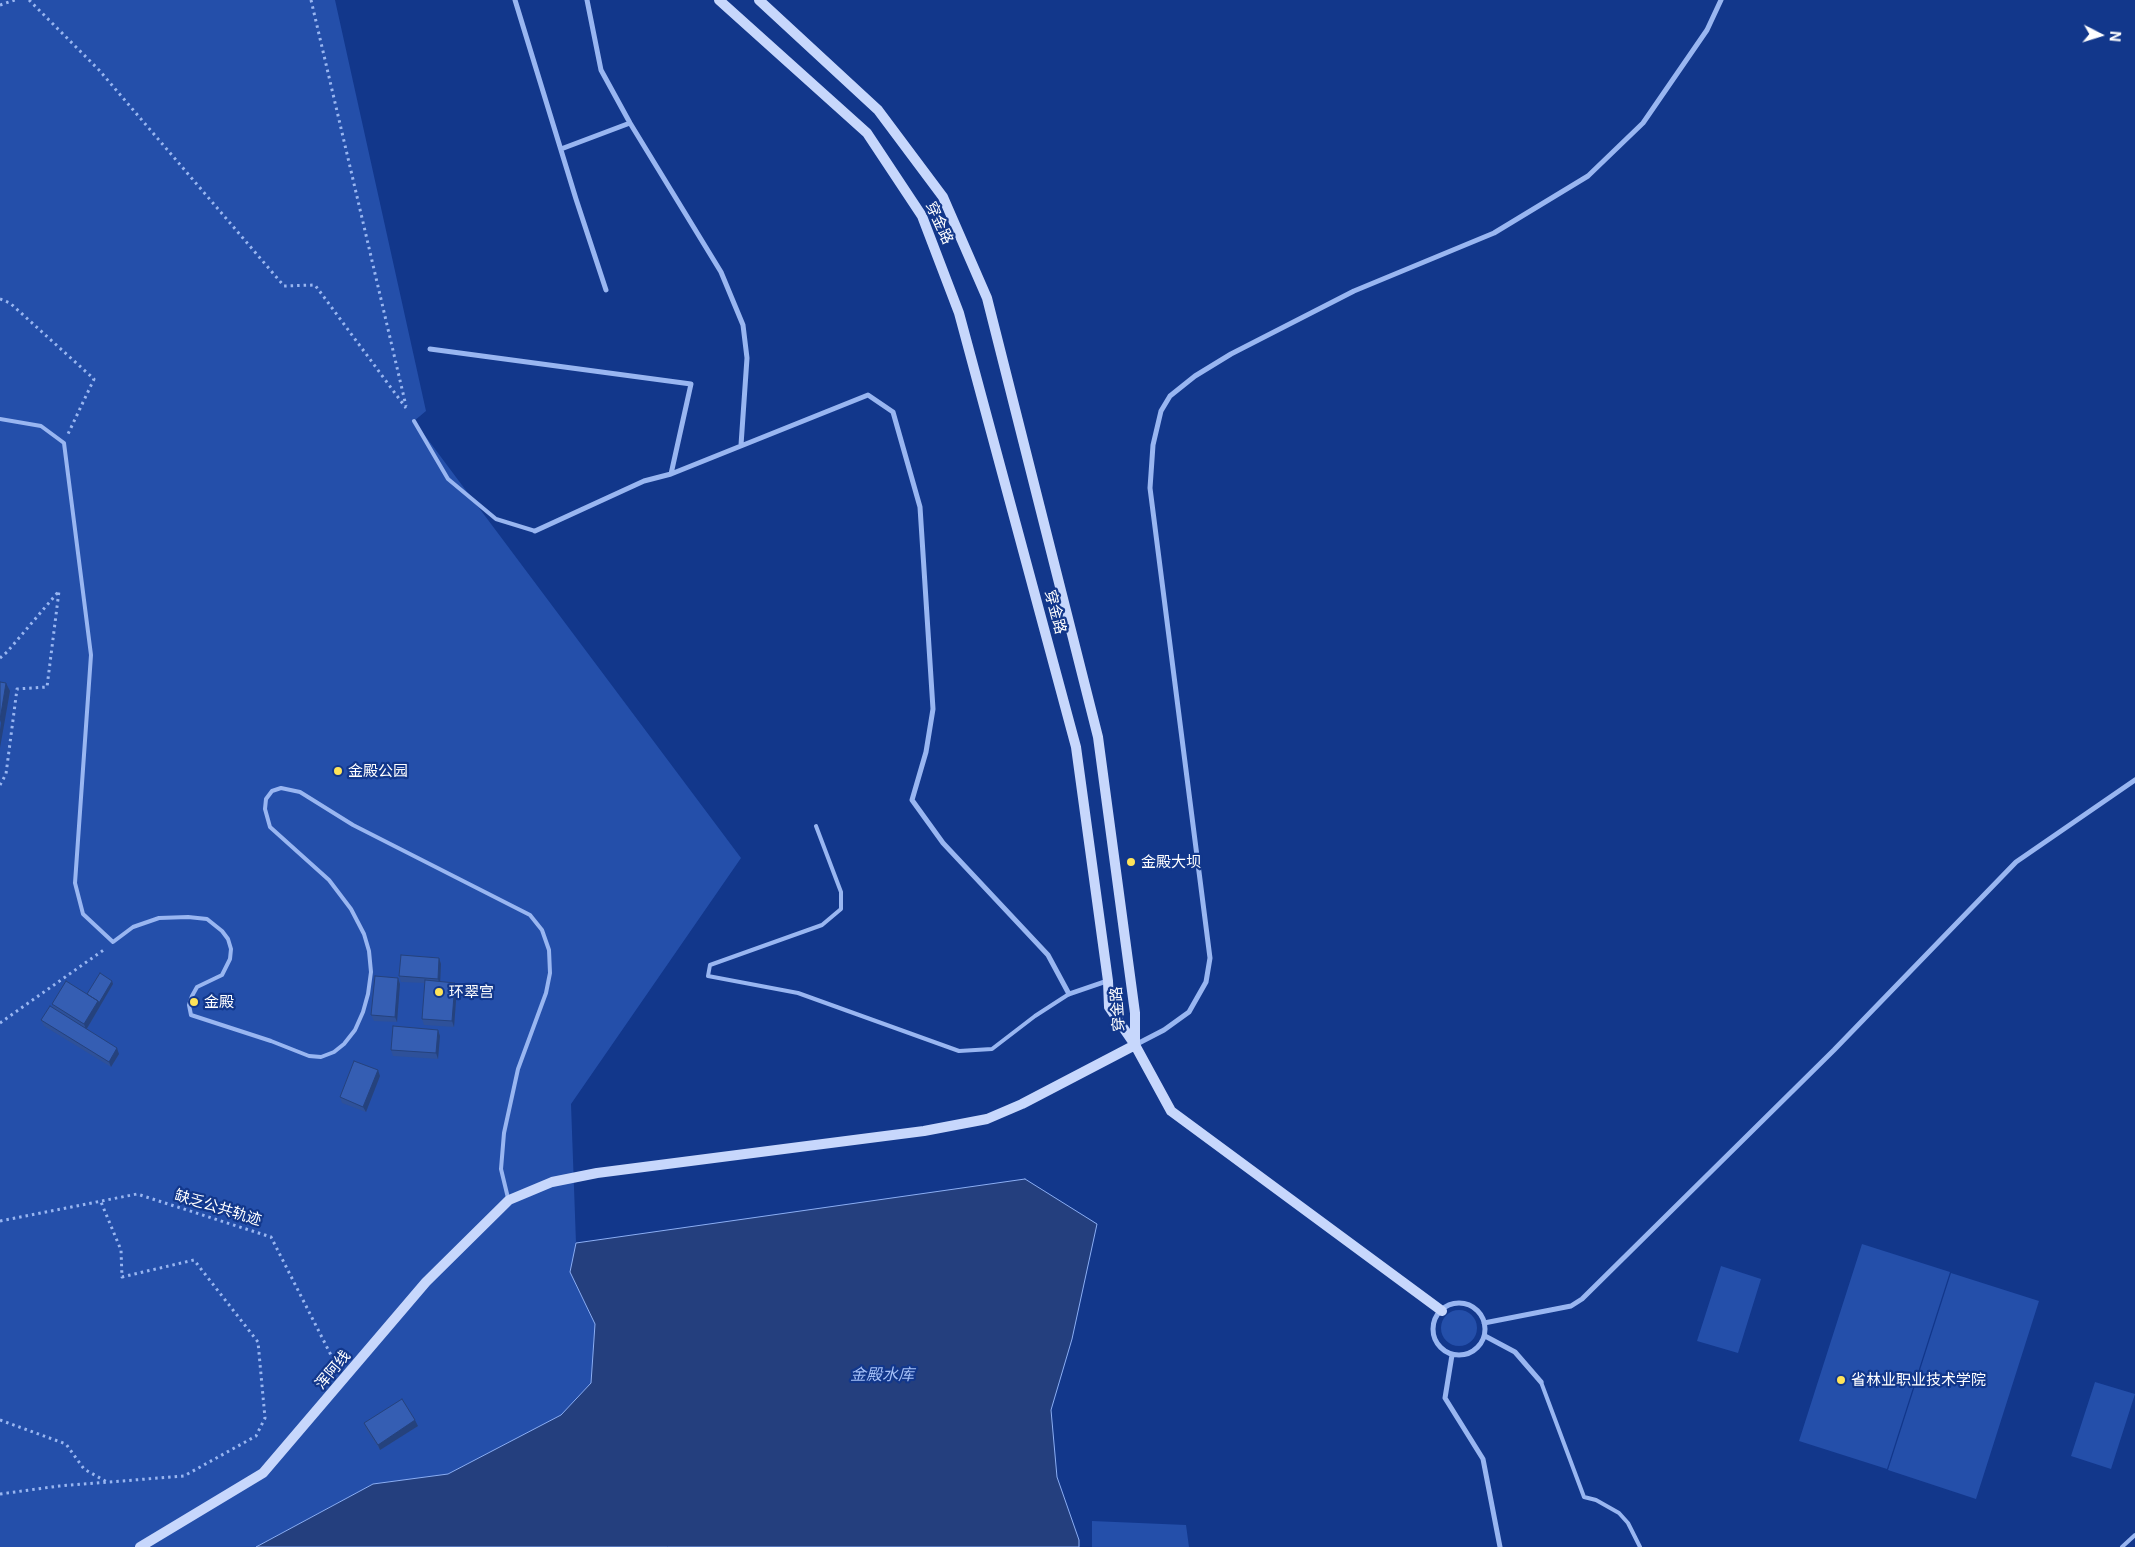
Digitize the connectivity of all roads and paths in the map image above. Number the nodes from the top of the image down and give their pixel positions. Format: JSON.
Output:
{"nodes":[{"id":1,"x":15,"y":0,"type":"edge"},
{"id":2,"x":29,"y":0,"type":"edge"},
{"id":3,"x":311,"y":0,"type":"edge"},
{"id":4,"x":516,"y":0,"type":"edge"},
{"id":5,"x":587,"y":0,"type":"edge"},
{"id":6,"x":719,"y":0,"type":"edge"},
{"id":7,"x":759,"y":0,"type":"edge"},
{"id":8,"x":1721,"y":0,"type":"edge"},
{"id":9,"x":0,"y":5,"type":"edge"},
{"id":10,"x":630,"y":123,"type":"junction"},
{"id":11,"x":561,"y":149,"type":"junction"},
{"id":12,"x":606,"y":290,"type":"dead end"},
{"id":13,"x":0,"y":299,"type":"edge"},
{"id":14,"x":430,"y":349,"type":"dead end"},
{"id":15,"x":406,"y":408,"type":"junction"},
{"id":16,"x":0,"y":419,"type":"edge"},
{"id":17,"x":414,"y":421,"type":"joint"},
{"id":18,"x":64,"y":443,"type":"junction"},
{"id":19,"x":741,"y":445,"type":"junction"},
{"id":20,"x":672,"y":474,"type":"junction"},
{"id":21,"x":535,"y":531,"type":"joint"},
{"id":22,"x":0,"y":658,"type":"edge"},
{"id":23,"x":2135,"y":780,"type":"edge"},
{"id":24,"x":0,"y":785,"type":"edge"},
{"id":25,"x":816,"y":826,"type":"dead end"},
{"id":26,"x":114,"y":942,"type":"junction"},
{"id":27,"x":1108,"y":981,"type":"junction"},
{"id":28,"x":1069,"y":994,"type":"junction"},
{"id":29,"x":0,"y":1023,"type":"edge"},
{"id":30,"x":1135,"y":1045,"type":"junction"},
{"id":31,"x":509,"y":1200,"type":"junction"},
{"id":32,"x":100,"y":1202,"type":"junction"},
{"id":33,"x":0,"y":1221,"type":"edge"},
{"id":34,"x":1442,"y":1311,"type":"junction"},
{"id":35,"x":1484,"y":1323,"type":"junction"},
{"id":36,"x":1484,"y":1336,"type":"junction"},
{"id":37,"x":1452,"y":1355,"type":"junction"},
{"id":38,"x":344,"y":1380,"type":"junction"},
{"id":39,"x":1541,"y":1382,"type":"joint"},
{"id":40,"x":0,"y":1420,"type":"edge"},
{"id":41,"x":107,"y":1482,"type":"junction"},
{"id":42,"x":0,"y":1494,"type":"edge"},
{"id":43,"x":2135,"y":1535,"type":"edge"},
{"id":44,"x":140,"y":1547,"type":"edge"},
{"id":45,"x":1500,"y":1547,"type":"edge"},
{"id":46,"x":1640,"y":1547,"type":"edge"},
{"id":47,"x":2122,"y":1547,"type":"edge"}],
"edges":[{"from":1,"to":9,"type":"path"},
{"from":2,"to":15,"type":"path"},
{"from":3,"to":15,"type":"path"},
{"from":4,"to":11,"type":"street"},
{"from":5,"to":10,"type":"street"},
{"from":6,"to":27,"type":"main road","name":"穿金路"},
{"from":7,"to":30,"type":"main road","name":"穿金路"},
{"from":8,"to":30,"type":"street"},
{"from":10,"to":11,"type":"street"},
{"from":10,"to":19,"type":"street"},
{"from":11,"to":12,"type":"street"},
{"from":13,"to":18,"type":"path"},
{"from":14,"to":20,"type":"street"},
{"from":15,"to":17,"type":"path"},
{"from":16,"to":18,"type":"lane"},
{"from":17,"to":21,"type":"lane"},
{"from":18,"to":26,"type":"lane"},
{"from":19,"to":20,"type":"street"},
{"from":19,"to":28,"type":"street"},
{"from":20,"to":21,"type":"street"},
{"from":22,"to":24,"type":"path"},
{"from":23,"to":35,"type":"street"},
{"from":25,"to":28,"type":"lane"},
{"from":26,"to":29,"type":"path"},
{"from":26,"to":31,"type":"lane"},
{"from":27,"to":28,"type":"street"},
{"from":27,"to":30,"type":"main road","name":"穿金路"},
{"from":30,"to":31,"type":"main road","name":"浑阿线"},
{"from":30,"to":34,"type":"main road"},
{"from":31,"to":38,"type":"main road","name":"浑阿线"},
{"from":32,"to":33,"type":"path","name":"缺乏公共轨迹"},
{"from":32,"to":38,"type":"path","name":"缺乏公共轨迹"},
{"from":32,"to":41,"type":"path"},
{"from":34,"to":35,"type":"street"},
{"from":34,"to":37,"type":"street"},
{"from":35,"to":36,"type":"street"},
{"from":36,"to":37,"type":"street"},
{"from":36,"to":39,"type":"street"},
{"from":37,"to":45,"type":"street"},
{"from":38,"to":44,"type":"main road","name":"浑阿线"},
{"from":39,"to":46,"type":"lane"},
{"from":40,"to":41,"type":"path"},
{"from":41,"to":42,"type":"path"},
{"from":43,"to":47,"type":"lane"}]}
